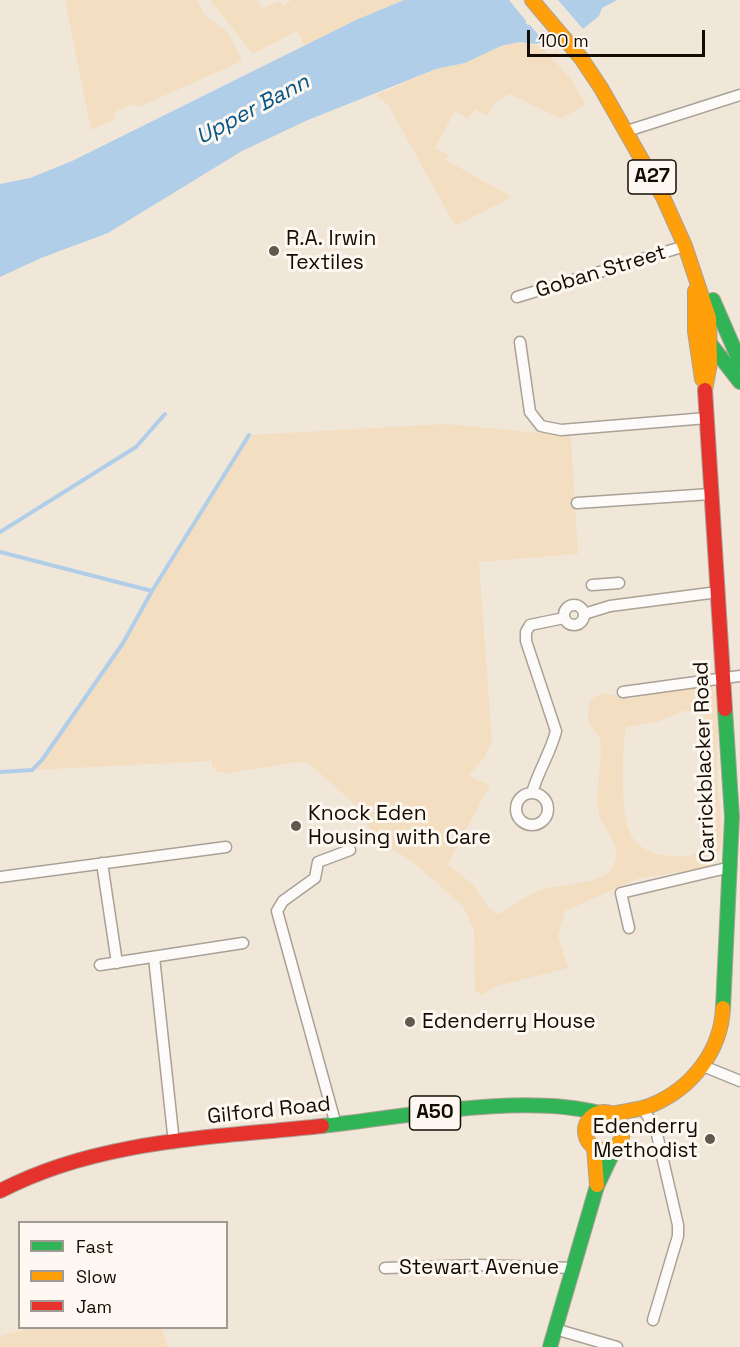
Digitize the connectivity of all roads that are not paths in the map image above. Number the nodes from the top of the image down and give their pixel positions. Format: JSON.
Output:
{"nodes":[{"id":1,"x":532,"y":0,"type":"edge"},
{"id":2,"x":740,"y":95,"type":"edge"},
{"id":3,"x":627,"y":130,"type":"junction"},
{"id":4,"x":685,"y":246,"type":"junction"},
{"id":5,"x":695,"y":271,"type":"junction"},
{"id":6,"x":518,"y":297,"type":"dead end"},
{"id":7,"x":695,"y":331,"type":"junction"},
{"id":8,"x":734,"y":336,"type":"edge"},
{"id":9,"x":520,"y":342,"type":"dead end"},
{"id":10,"x":711,"y":343,"type":"junction"},
{"id":11,"x":740,"y":362,"type":"edge"},
{"id":12,"x":740,"y":383,"type":"edge"},
{"id":13,"x":706,"y":390,"type":"junction"},
{"id":14,"x":707,"y":418,"type":"junction"},
{"id":15,"x":711,"y":494,"type":"junction"},
{"id":16,"x":577,"y":503,"type":"dead end"},
{"id":17,"x":619,"y":583,"type":"dead end"},
{"id":18,"x":605,"y":584,"type":"junction"},
{"id":19,"x":592,"y":585,"type":"dead end"},
{"id":20,"x":718,"y":592,"type":"junction"},
{"id":21,"x":608,"y":606,"type":"junction"},
{"id":22,"x":740,"y":676,"type":"edge"},
{"id":23,"x":723,"y":677,"type":"junction"},
{"id":24,"x":623,"y":692,"type":"dead end"},
{"id":25,"x":532,"y":793,"type":"dead end"},
{"id":26,"x":226,"y":847,"type":"dead end"},
{"id":27,"x":350,"y":850,"type":"dead end"},
{"id":28,"x":102,"y":863,"type":"junction"},
{"id":29,"x":731,"y":867,"type":"junction"},
{"id":30,"x":0,"y":876,"type":"edge"},
{"id":31,"x":629,"y":928,"type":"dead end"},
{"id":32,"x":243,"y":943,"type":"dead end"},
{"id":33,"x":154,"y":957,"type":"junction"},
{"id":34,"x":117,"y":963,"type":"junction"},
{"id":35,"x":100,"y":965,"type":"dead end"},
{"id":36,"x":703,"y":1066,"type":"junction"},
{"id":37,"x":740,"y":1081,"type":"edge"},
{"id":38,"x":551,"y":1108,"type":"junction"},
{"id":39,"x":647,"y":1108,"type":"junction"},
{"id":40,"x":605,"y":1114,"type":"junction"},
{"id":41,"x":336,"y":1125,"type":"junction"},
{"id":42,"x":590,"y":1142,"type":"junction"},
{"id":43,"x":619,"y":1142,"type":"junction"},
{"id":44,"x":174,"y":1143,"type":"junction"},
{"id":45,"x":597,"y":1186,"type":"junction"},
{"id":46,"x":0,"y":1191,"type":"edge"},
{"id":47,"x":385,"y":1268,"type":"dead end"},
{"id":48,"x":573,"y":1268,"type":"junction"},
{"id":49,"x":653,"y":1320,"type":"dead end"},
{"id":50,"x":555,"y":1329,"type":"junction"},
{"id":51,"x":550,"y":1347,"type":"edge"},
{"id":52,"x":617,"y":1347,"type":"edge"}],
"edges":[{"from":1,"to":3,"type":"main road","number":"A27"},
{"from":2,"to":3,"type":"street"},
{"from":3,"to":4,"type":"main road","number":"A27"},
{"from":4,"to":5,"type":"main road","number":"A27"},
{"from":4,"to":6,"type":"street","name":"Goban Street"},
{"from":5,"to":7,"type":"main road","number":"A27"},
{"from":5,"to":8,"type":"main road","number":"A27"},
{"from":5,"to":10,"type":"main road","number":"A27"},
{"from":7,"to":10,"type":"main road"},
{"from":7,"to":13,"type":"main road","name":"Carrickblacker Road","number":"A50"},
{"from":8,"to":10,"type":"street"},
{"from":8,"to":11,"type":"main road","number":"A27"},
{"from":9,"to":14,"type":"street"},
{"from":10,"to":12,"type":"main road"},
{"from":10,"to":13,"type":"main road","name":"Carrickblacker Road","number":"A50"},
{"from":12,"to":13,"type":"main road"},
{"from":13,"to":14,"type":"main road","name":"Carrickblacker Road","number":"A50"},
{"from":14,"to":15,"type":"main road","name":"Carrickblacker Road","number":"A50"},
{"from":15,"to":16,"type":"street"},
{"from":15,"to":20,"type":"main road","name":"Carrickblacker Road","number":"A50"},
{"from":17,"to":18,"type":"street"},
{"from":18,"to":19,"type":"street"},
{"from":18,"to":21,"type":"street"},
{"from":20,"to":21,"type":"street"},
{"from":20,"to":23,"type":"main road","name":"Carrickblacker Road","number":"A50"},
{"from":21,"to":25,"type":"street"},
{"from":22,"to":23,"type":"street"},
{"from":23,"to":24,"type":"street"},
{"from":23,"to":29,"type":"main road","name":"Carrickblacker Road","number":"A50"},
{"from":26,"to":28,"type":"street"},
{"from":27,"to":41,"type":"street"},
{"from":28,"to":30,"type":"street"},
{"from":28,"to":34,"type":"street"},
{"from":29,"to":31,"type":"street"},
{"from":29,"to":36,"type":"main road","name":"Carrickblacker Road","number":"A50"},
{"from":32,"to":33,"type":"street"},
{"from":33,"to":34,"type":"street"},
{"from":33,"to":44,"type":"street"},
{"from":34,"to":35,"type":"street"},
{"from":36,"to":37,"type":"street"},
{"from":36,"to":39,"type":"main road","name":"Carrickblacker Road","number":"A50"},
{"from":38,"to":40,"type":"main road","name":"Gilford Road","number":"A50"},
{"from":38,"to":41,"type":"main road","name":"Gilford Road","number":"A50"},
{"from":38,"to":42,"type":"main road"},
{"from":39,"to":40,"type":"main road","name":"Carrickblacker Road","number":"A50"},
{"from":39,"to":43,"type":"main road","name":"Carrickblacker Road","number":"A50"},
{"from":39,"to":49,"type":"street"},
{"from":40,"to":42,"type":"main road"},
{"from":40,"to":43,"type":"main road"},
{"from":41,"to":44,"type":"main road","name":"Gilford Road","number":"A50"},
{"from":42,"to":43,"type":"main road"},
{"from":42,"to":45,"type":"main road"},
{"from":43,"to":45,"type":"main road","name":"Carrickblacker Road"},
{"from":44,"to":46,"type":"main road","name":"Gilford Road","number":"A50"},
{"from":45,"to":48,"type":"main road"},
{"from":47,"to":48,"type":"street","name":"Stewart Avenue"},
{"from":48,"to":50,"type":"main road"},
{"from":50,"to":51,"type":"main road"},
{"from":50,"to":52,"type":"street"}]}
